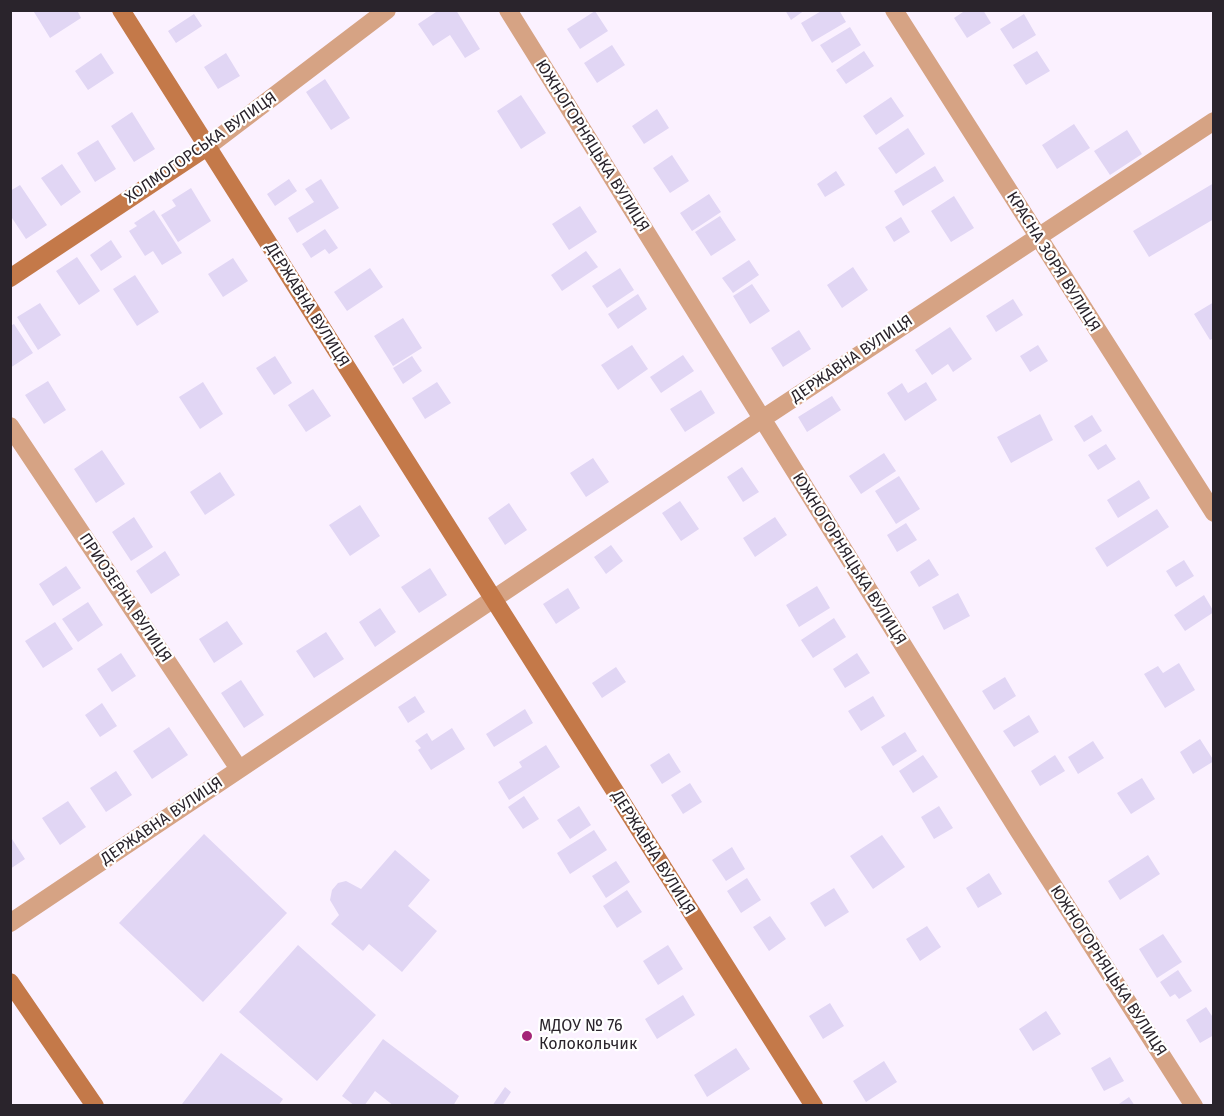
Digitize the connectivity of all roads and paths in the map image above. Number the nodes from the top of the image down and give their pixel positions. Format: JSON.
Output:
{"nodes":[{"id":1,"x":121,"y":10,"type":"edge"},
{"id":2,"x":387,"y":10,"type":"edge"},
{"id":3,"x":508,"y":10,"type":"edge"},
{"id":4,"x":894,"y":10,"type":"edge"},
{"id":5,"x":1214,"y":122,"type":"edge"},
{"id":6,"x":207,"y":147,"type":"junction"},
{"id":7,"x":1037,"y":237,"type":"junction"},
{"id":8,"x":10,"y":278,"type":"edge"},
{"id":9,"x":762,"y":419,"type":"junction"},
{"id":10,"x":10,"y":426,"type":"edge"},
{"id":11,"x":1214,"y":513,"type":"edge"},
{"id":12,"x":493,"y":600,"type":"junction"},
{"id":13,"x":239,"y":769,"type":"junction"},
{"id":14,"x":10,"y":923,"type":"edge"},
{"id":15,"x":10,"y":982,"type":"edge"},
{"id":16,"x":95,"y":1106,"type":"edge"},
{"id":17,"x":814,"y":1106,"type":"edge"},
{"id":18,"x":1194,"y":1106,"type":"edge"}],
"edges":[{"from":1,"to":6,"type":"main road","name":"ДЕРЖАВНА ВУЛИЦЯ"},
{"from":2,"to":6,"type":"street","name":"ХОЛМОГОРСЬКА ВУЛИЦЯ"},
{"from":3,"to":9,"type":"street","name":"ЮЖНОГОРНЯЦЬКА ВУЛИЦЯ"},
{"from":4,"to":7,"type":"street","name":"КРАСНА ЗОРЯ ВУЛИЦЯ"},
{"from":5,"to":7,"type":"street","name":"ДЕРЖАВНА ВУЛИЦЯ"},
{"from":6,"to":8,"type":"main road","name":"ХОЛМОГОРСЬКА ВУЛИЦЯ"},
{"from":6,"to":12,"type":"main road","name":"ДЕРЖАВНА ВУЛИЦЯ"},
{"from":7,"to":9,"type":"street","name":"ДЕРЖАВНА ВУЛИЦЯ"},
{"from":7,"to":11,"type":"street","name":"КРАСНА ЗОРЯ ВУЛИЦЯ"},
{"from":9,"to":12,"type":"street","name":"ДЕРЖАВНА ВУЛИЦЯ"},
{"from":9,"to":18,"type":"street","name":"ЮЖНОГОРНЯЦЬКА ВУЛИЦЯ"},
{"from":10,"to":13,"type":"street","name":"ПРИОЗЕРНА ВУЛИЦЯ"},
{"from":12,"to":13,"type":"street","name":"ДЕРЖАВНА ВУЛИЦЯ"},
{"from":12,"to":17,"type":"main road","name":"ДЕРЖАВНА ВУЛИЦЯ"},
{"from":13,"to":14,"type":"street","name":"ДЕРЖАВНА ВУЛИЦЯ"},
{"from":15,"to":16,"type":"main road"}]}
